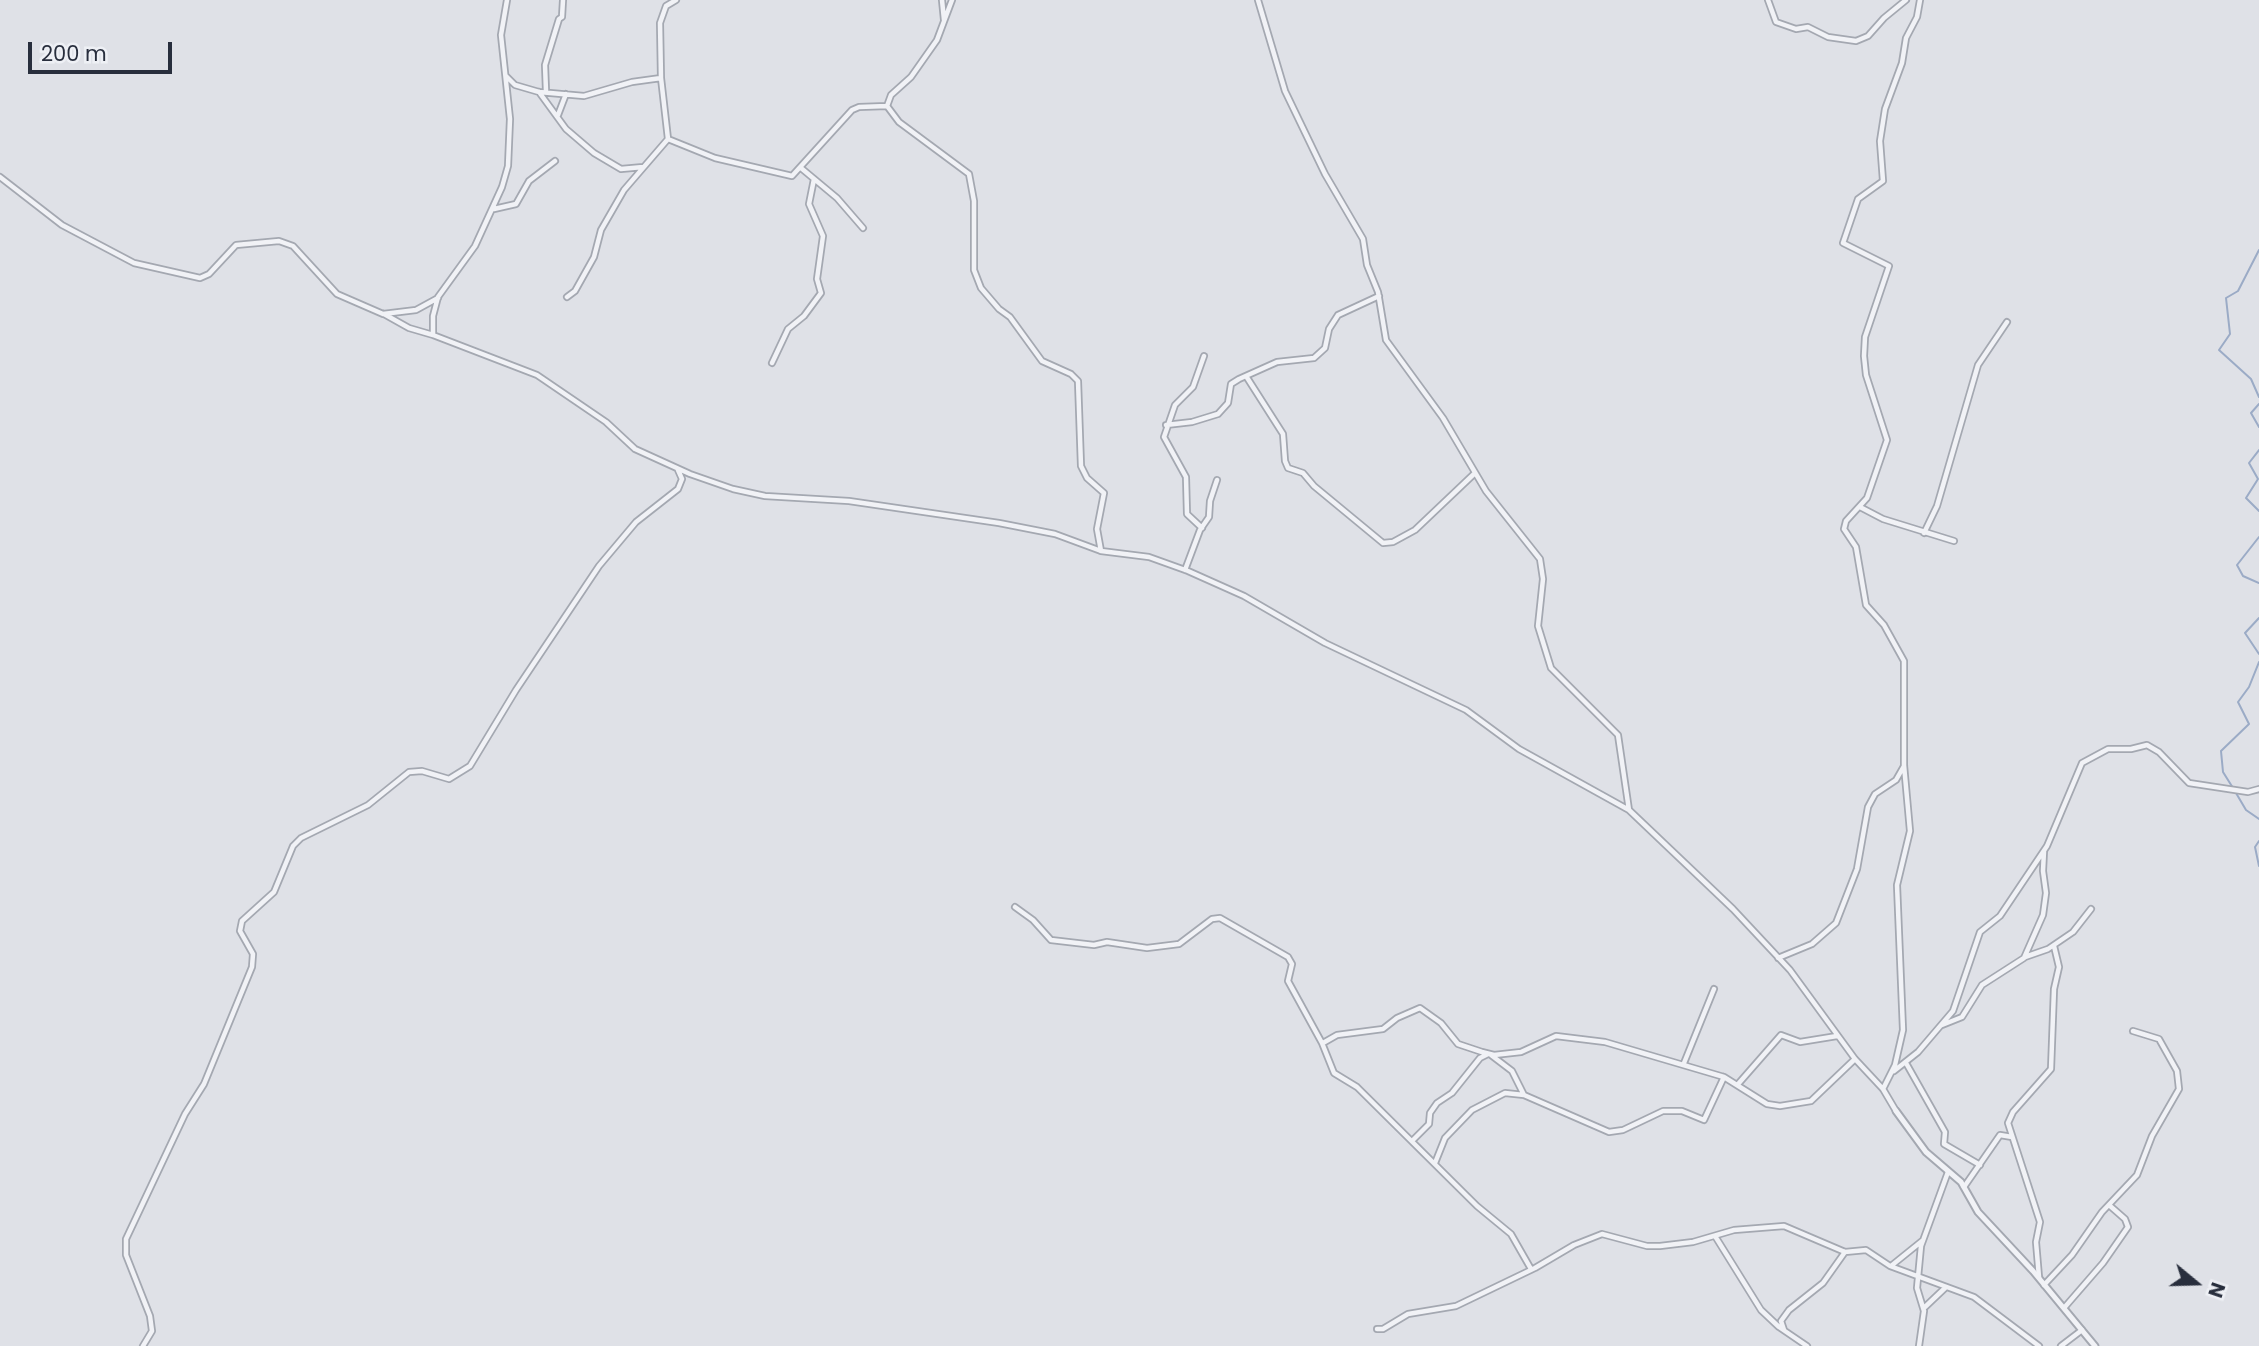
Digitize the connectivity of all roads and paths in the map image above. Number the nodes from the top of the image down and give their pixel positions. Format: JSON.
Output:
{"nodes":[{"id":1,"x":507,"y":0,"type":"edge"},
{"id":2,"x":563,"y":0,"type":"edge"},
{"id":3,"x":676,"y":0,"type":"edge"},
{"id":4,"x":942,"y":0,"type":"edge"},
{"id":5,"x":952,"y":0,"type":"edge"},
{"id":6,"x":1258,"y":0,"type":"edge"},
{"id":7,"x":1768,"y":0,"type":"edge"},
{"id":8,"x":1906,"y":0,"type":"edge"},
{"id":9,"x":1920,"y":0,"type":"edge"},
{"id":10,"x":944,"y":22,"type":"junction"},
{"id":11,"x":506,"y":76,"type":"junction"},
{"id":12,"x":662,"y":78,"type":"junction"},
{"id":13,"x":546,"y":91,"type":"junction"},
{"id":14,"x":539,"y":92,"type":"junction"},
{"id":15,"x":566,"y":94,"type":"junction"},
{"id":16,"x":887,"y":106,"type":"junction"},
{"id":17,"x":558,"y":115,"type":"junction"},
{"id":18,"x":668,"y":139,"type":"junction"},
{"id":19,"x":555,"y":161,"type":"dead end"},
{"id":20,"x":644,"y":167,"type":"junction"},
{"id":21,"x":801,"y":168,"type":"junction"},
{"id":22,"x":0,"y":177,"type":"edge"},
{"id":23,"x":814,"y":180,"type":"junction"},
{"id":24,"x":493,"y":209,"type":"junction"},
{"id":25,"x":863,"y":228,"type":"dead end"},
{"id":26,"x":1379,"y":296,"type":"junction"},
{"id":27,"x":567,"y":297,"type":"dead end"},
{"id":28,"x":438,"y":298,"type":"junction"},
{"id":29,"x":383,"y":314,"type":"junction"},
{"id":30,"x":2007,"y":322,"type":"dead end"},
{"id":31,"x":433,"y":335,"type":"junction"},
{"id":32,"x":1204,"y":356,"type":"dead end"},
{"id":33,"x":772,"y":363,"type":"dead end"},
{"id":34,"x":1246,"y":376,"type":"junction"},
{"id":35,"x":1166,"y":425,"type":"junction"},
{"id":36,"x":677,"y":468,"type":"junction"},
{"id":37,"x":1475,"y":473,"type":"junction"},
{"id":38,"x":1217,"y":480,"type":"dead end"},
{"id":39,"x":1860,"y":507,"type":"junction"},
{"id":40,"x":1202,"y":528,"type":"junction"},
{"id":41,"x":1924,"y":533,"type":"junction"},
{"id":42,"x":1954,"y":541,"type":"dead end"},
{"id":43,"x":1101,"y":551,"type":"junction"},
{"id":44,"x":1185,"y":569,"type":"junction"},
{"id":45,"x":1904,"y":765,"type":"junction"},
{"id":46,"x":2259,"y":789,"type":"edge"},
{"id":47,"x":1629,"y":810,"type":"junction"},
{"id":48,"x":2045,"y":849,"type":"junction"},
{"id":49,"x":1015,"y":908,"type":"dead end"},
{"id":50,"x":2091,"y":909,"type":"dead end"},
{"id":51,"x":2053,"y":946,"type":"junction"},
{"id":52,"x":1778,"y":958,"type":"junction"},
{"id":53,"x":2024,"y":958,"type":"junction"},
{"id":54,"x":1714,"y":989,"type":"dead end"},
{"id":55,"x":1941,"y":1026,"type":"junction"},
{"id":56,"x":2133,"y":1031,"type":"dead end"},
{"id":57,"x":1837,"y":1036,"type":"junction"},
{"id":58,"x":1322,"y":1043,"type":"junction"},
{"id":59,"x":1490,"y":1054,"type":"junction"},
{"id":60,"x":1855,"y":1059,"type":"junction"},
{"id":61,"x":1684,"y":1063,"type":"junction"},
{"id":62,"x":1906,"y":1063,"type":"junction"},
{"id":63,"x":1893,"y":1071,"type":"junction"},
{"id":64,"x":1724,"y":1077,"type":"junction"},
{"id":65,"x":1739,"y":1083,"type":"junction"},
{"id":66,"x":1883,"y":1089,"type":"junction"},
{"id":67,"x":1524,"y":1095,"type":"junction"},
{"id":68,"x":1896,"y":1111,"type":"joint"},
{"id":69,"x":2012,"y":1137,"type":"junction"},
{"id":70,"x":1413,"y":1140,"type":"junction"},
{"id":71,"x":1436,"y":1163,"type":"junction"},
{"id":72,"x":1980,"y":1165,"type":"junction"},
{"id":73,"x":1948,"y":1172,"type":"junction"},
{"id":74,"x":1964,"y":1187,"type":"junction"},
{"id":75,"x":2109,"y":1205,"type":"junction"},
{"id":76,"x":1715,"y":1235,"type":"junction"},
{"id":77,"x":1923,"y":1240,"type":"junction"},
{"id":78,"x":1845,"y":1252,"type":"junction"},
{"id":79,"x":1890,"y":1266,"type":"junction"},
{"id":80,"x":1531,"y":1269,"type":"junction"},
{"id":81,"x":1920,"y":1278,"type":"junction"},
{"id":82,"x":2039,"y":1278,"type":"junction"},
{"id":83,"x":2044,"y":1285,"type":"junction"},
{"id":84,"x":1945,"y":1288,"type":"junction"},
{"id":85,"x":1924,"y":1308,"type":"junction"},
{"id":86,"x":2064,"y":1308,"type":"junction"},
{"id":87,"x":1377,"y":1329,"type":"dead end"},
{"id":88,"x":1784,"y":1330,"type":"junction"},
{"id":89,"x":2082,"y":1331,"type":"junction"},
{"id":90,"x":143,"y":1346,"type":"edge"},
{"id":91,"x":1807,"y":1346,"type":"edge"},
{"id":92,"x":1919,"y":1346,"type":"edge"},
{"id":93,"x":2039,"y":1346,"type":"edge"},
{"id":94,"x":2062,"y":1346,"type":"edge"},
{"id":95,"x":2095,"y":1346,"type":"edge"}],
"edges":[{"from":1,"to":11,"type":"street"},
{"from":2,"to":13,"type":"street"},
{"from":3,"to":12,"type":"street"},
{"from":4,"to":10,"type":"street"},
{"from":5,"to":10,"type":"street"},
{"from":6,"to":26,"type":"street"},
{"from":7,"to":8,"type":"street"},
{"from":9,"to":39,"type":"street"},
{"from":10,"to":16,"type":"street"},
{"from":11,"to":14,"type":"street"},
{"from":11,"to":24,"type":"street"},
{"from":12,"to":15,"type":"street"},
{"from":12,"to":18,"type":"street"},
{"from":13,"to":14,"type":"street"},
{"from":13,"to":15,"type":"street"},
{"from":14,"to":17,"type":"street"},
{"from":15,"to":17,"type":"street"},
{"from":16,"to":21,"type":"street"},
{"from":16,"to":43,"type":"street"},
{"from":17,"to":20,"type":"street"},
{"from":18,"to":20,"type":"street"},
{"from":18,"to":21,"type":"street"},
{"from":19,"to":24,"type":"street"},
{"from":20,"to":27,"type":"street"},
{"from":21,"to":23,"type":"street"},
{"from":22,"to":29,"type":"street"},
{"from":23,"to":25,"type":"street"},
{"from":23,"to":33,"type":"street"},
{"from":24,"to":28,"type":"street"},
{"from":26,"to":34,"type":"street"},
{"from":26,"to":37,"type":"street"},
{"from":28,"to":29,"type":"street"},
{"from":28,"to":31,"type":"street"},
{"from":29,"to":31,"type":"street"},
{"from":30,"to":41,"type":"street"},
{"from":31,"to":36,"type":"street"},
{"from":32,"to":35,"type":"street"},
{"from":34,"to":35,"type":"street"},
{"from":34,"to":37,"type":"street"},
{"from":35,"to":40,"type":"street"},
{"from":36,"to":43,"type":"street"},
{"from":36,"to":90,"type":"street"},
{"from":37,"to":47,"type":"street"},
{"from":38,"to":40,"type":"street"},
{"from":39,"to":41,"type":"street"},
{"from":39,"to":45,"type":"street"},
{"from":40,"to":44,"type":"street"},
{"from":41,"to":42,"type":"street"},
{"from":43,"to":44,"type":"street"},
{"from":44,"to":47,"type":"street"},
{"from":45,"to":52,"type":"street"},
{"from":45,"to":63,"type":"street"},
{"from":46,"to":48,"type":"street"},
{"from":47,"to":52,"type":"street"},
{"from":48,"to":53,"type":"street"},
{"from":48,"to":55,"type":"street"},
{"from":49,"to":58,"type":"street"},
{"from":50,"to":51,"type":"street"},
{"from":51,"to":53,"type":"street"},
{"from":51,"to":69,"type":"street"},
{"from":52,"to":57,"type":"street"},
{"from":53,"to":55,"type":"street"},
{"from":54,"to":61,"type":"street"},
{"from":55,"to":62,"type":"street"},
{"from":56,"to":75,"type":"street"},
{"from":57,"to":60,"type":"street"},
{"from":57,"to":65,"type":"street"},
{"from":58,"to":59,"type":"street"},
{"from":58,"to":70,"type":"street"},
{"from":59,"to":61,"type":"street"},
{"from":59,"to":67,"type":"street"},
{"from":59,"to":70,"type":"street"},
{"from":60,"to":65,"type":"street"},
{"from":60,"to":66,"type":"street"},
{"from":61,"to":64,"type":"street"},
{"from":62,"to":63,"type":"street"},
{"from":62,"to":72,"type":"street"},
{"from":63,"to":66,"type":"street"},
{"from":64,"to":65,"type":"street"},
{"from":64,"to":67,"type":"street"},
{"from":66,"to":68,"type":"street"},
{"from":67,"to":71,"type":"street"},
{"from":68,"to":73,"type":"street"},
{"from":69,"to":72,"type":"street"},
{"from":69,"to":82,"type":"street"},
{"from":70,"to":71,"type":"street"},
{"from":71,"to":80,"type":"street"},
{"from":72,"to":74,"type":"street"},
{"from":73,"to":74,"type":"street"},
{"from":73,"to":77,"type":"street"},
{"from":74,"to":82,"type":"street"},
{"from":75,"to":83,"type":"street"},
{"from":75,"to":86,"type":"street"},
{"from":76,"to":78,"type":"street"},
{"from":76,"to":80,"type":"street"},
{"from":76,"to":88,"type":"street"},
{"from":77,"to":79,"type":"street"},
{"from":77,"to":81,"type":"street"},
{"from":78,"to":79,"type":"street"},
{"from":78,"to":88,"type":"street"},
{"from":79,"to":81,"type":"street"},
{"from":80,"to":87,"type":"street"},
{"from":81,"to":84,"type":"street"},
{"from":81,"to":85,"type":"street"},
{"from":82,"to":83,"type":"street"},
{"from":83,"to":86,"type":"street"},
{"from":84,"to":85,"type":"street"},
{"from":84,"to":93,"type":"street"},
{"from":85,"to":92,"type":"street"},
{"from":86,"to":89,"type":"street"},
{"from":88,"to":91,"type":"street"},
{"from":89,"to":94,"type":"street"},
{"from":89,"to":95,"type":"street"}]}
